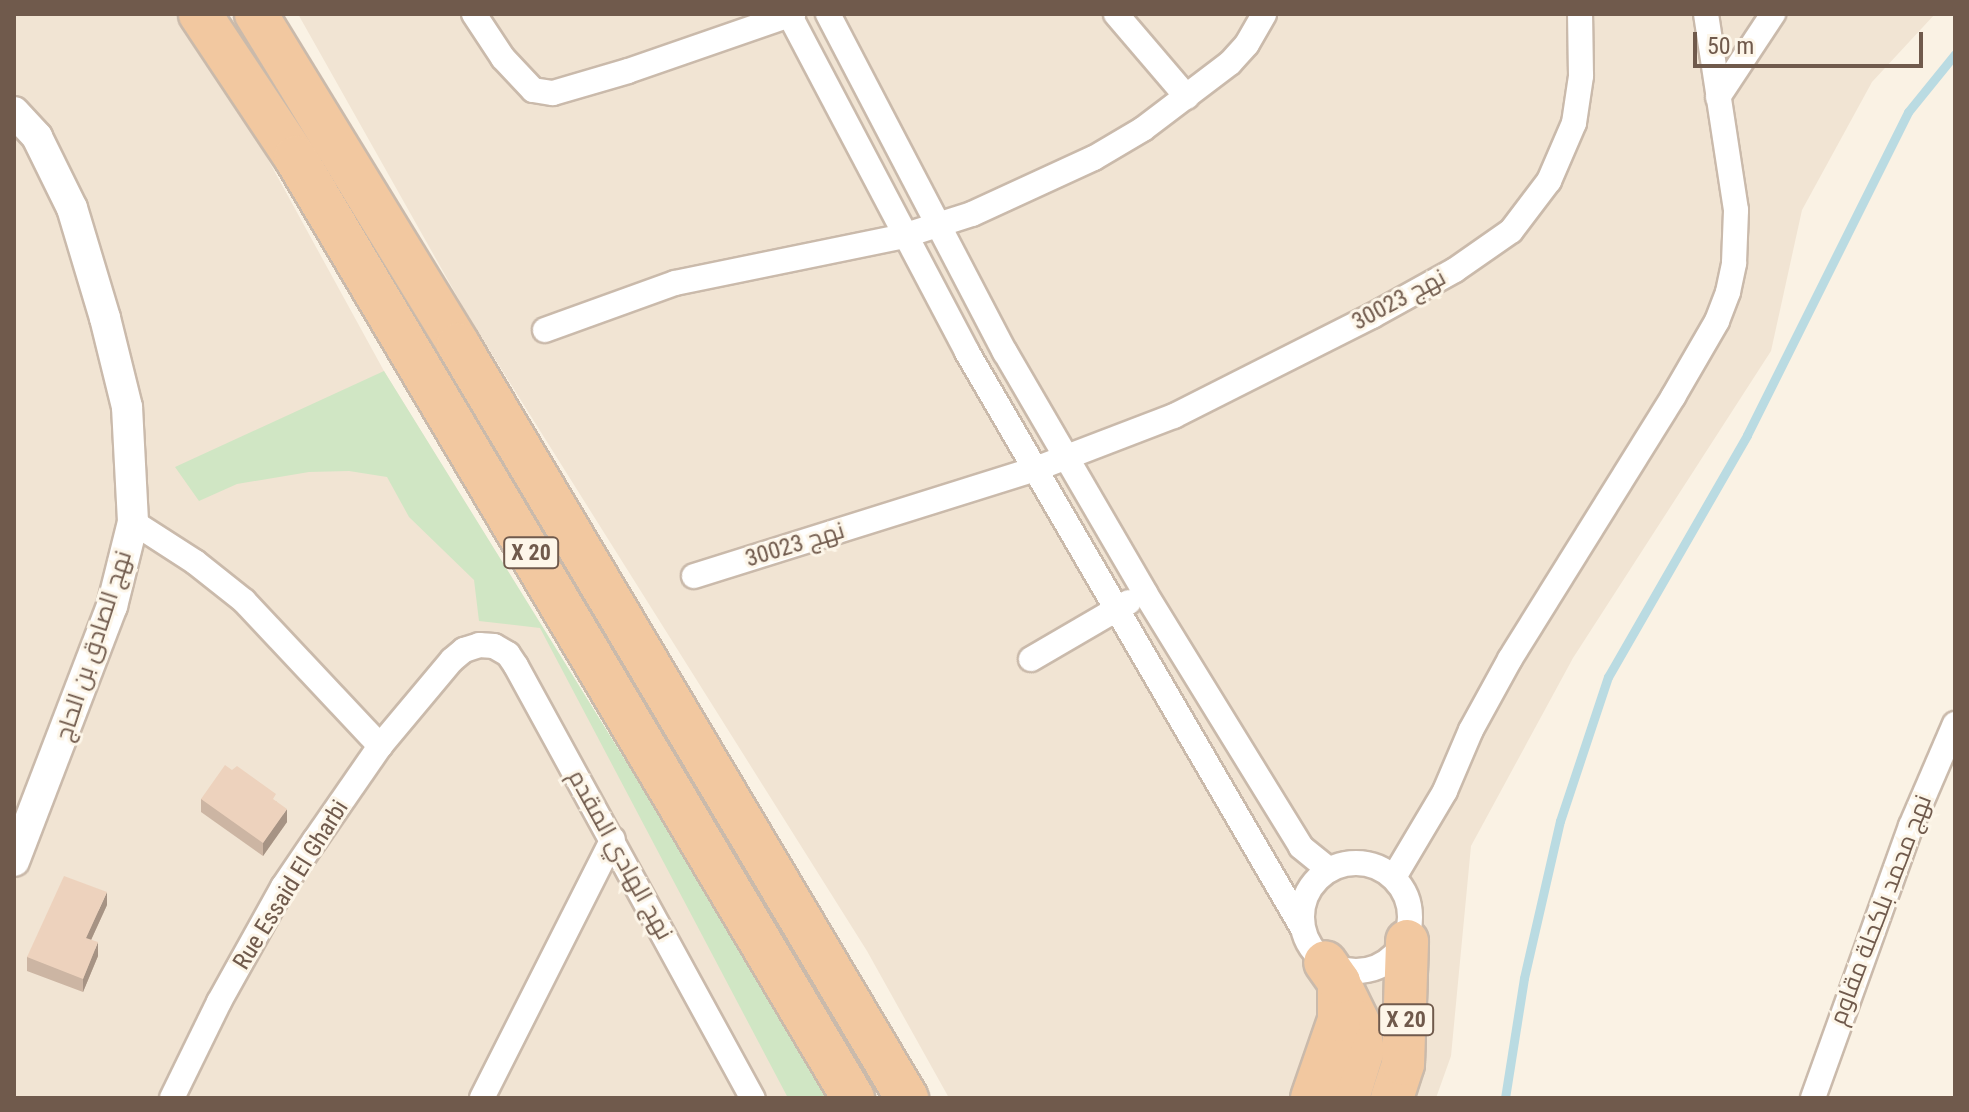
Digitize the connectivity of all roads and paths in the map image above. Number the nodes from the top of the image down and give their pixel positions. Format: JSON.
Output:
{"nodes":[{"id":1,"x":200,"y":14,"type":"edge"},
{"id":2,"x":256,"y":14,"type":"edge"},
{"id":3,"x":474,"y":14,"type":"edge"},
{"id":4,"x":791,"y":14,"type":"edge"},
{"id":5,"x":828,"y":14,"type":"edge"},
{"id":6,"x":1116,"y":14,"type":"edge"},
{"id":7,"x":1264,"y":14,"type":"edge"},
{"id":8,"x":1580,"y":14,"type":"edge"},
{"id":9,"x":1706,"y":14,"type":"edge"},
{"id":10,"x":1773,"y":14,"type":"edge"},
{"id":11,"x":1187,"y":97,"type":"junction"},
{"id":12,"x":1718,"y":97,"type":"junction"},
{"id":13,"x":14,"y":112,"type":"edge"},
{"id":14,"x":938,"y":225,"type":"junction"},
{"id":15,"x":903,"y":236,"type":"junction"},
{"id":16,"x":545,"y":330,"type":"dead end"},
{"id":17,"x":1068,"y":458,"type":"junction"},
{"id":18,"x":1033,"y":470,"type":"junction"},
{"id":19,"x":133,"y":522,"type":"junction"},
{"id":20,"x":694,"y":576,"type":"dead end"},
{"id":21,"x":1145,"y":593,"type":"junction"},
{"id":22,"x":1117,"y":609,"type":"junction"},
{"id":23,"x":464,"y":650,"type":"joint"},
{"id":24,"x":1031,"y":659,"type":"dead end"},
{"id":25,"x":1955,"y":724,"type":"edge"},
{"id":26,"x":380,"y":746,"type":"junction"},
{"id":27,"x":613,"y":839,"type":"junction"},
{"id":28,"x":14,"y":861,"type":"edge"},
{"id":29,"x":1329,"y":870,"type":"junction"},
{"id":30,"x":1394,"y":877,"type":"junction"},
{"id":31,"x":1302,"y":927,"type":"junction"},
{"id":32,"x":1407,"y":941,"type":"junction"},
{"id":33,"x":1332,"y":972,"type":"junction"},
{"id":34,"x":172,"y":1098,"type":"edge"},
{"id":35,"x":482,"y":1098,"type":"edge"},
{"id":36,"x":753,"y":1098,"type":"edge"},
{"id":37,"x":853,"y":1098,"type":"edge"},
{"id":38,"x":907,"y":1098,"type":"edge"},
{"id":39,"x":1312,"y":1098,"type":"edge"},
{"id":40,"x":1348,"y":1098,"type":"edge"},
{"id":41,"x":1392,"y":1098,"type":"edge"},
{"id":42,"x":1813,"y":1098,"type":"edge"}],
"edges":[{"from":1,"to":37,"type":"highway","number":"X 20"},
{"from":2,"to":38,"type":"highway","number":"X 20"},
{"from":3,"to":4,"type":"street"},
{"from":4,"to":15,"type":"street"},
{"from":5,"to":14,"type":"street"},
{"from":6,"to":11,"type":"street"},
{"from":7,"to":11,"type":"street"},
{"from":8,"to":17,"type":"street","name":"نهج 30023"},
{"from":9,"to":12,"type":"street"},
{"from":10,"to":12,"type":"street"},
{"from":11,"to":14,"type":"street"},
{"from":12,"to":30,"type":"street"},
{"from":13,"to":19,"type":"street","name":"نهج الصادق بن الحاج"},
{"from":14,"to":15,"type":"street"},
{"from":14,"to":17,"type":"street"},
{"from":15,"to":16,"type":"street"},
{"from":15,"to":18,"type":"street"},
{"from":17,"to":18,"type":"street","name":"نهج 30023"},
{"from":17,"to":21,"type":"street"},
{"from":18,"to":20,"type":"street","name":"نهج 30023"},
{"from":18,"to":22,"type":"street"},
{"from":19,"to":26,"type":"street"},
{"from":19,"to":28,"type":"street","name":"نهج الصادق بن الحاج"},
{"from":21,"to":22,"type":"street"},
{"from":21,"to":29,"type":"street"},
{"from":22,"to":24,"type":"street"},
{"from":22,"to":31,"type":"street"},
{"from":23,"to":26,"type":"street","name":"Rue Essaid El Gharbi"},
{"from":23,"to":27,"type":"street","name":"نهج الهادي المقدم"},
{"from":25,"to":42,"type":"street","name":"نهج محمد بلكحلة مقاوم"},
{"from":26,"to":34,"type":"street","name":"Rue Essaid El Gharbi"},
{"from":27,"to":35,"type":"street"},
{"from":27,"to":36,"type":"street","name":"نهج الهادي المقدم"},
{"from":29,"to":30,"type":"street"},
{"from":29,"to":31,"type":"street"},
{"from":30,"to":32,"type":"street"},
{"from":31,"to":33,"type":"street"},
{"from":32,"to":33,"type":"street"},
{"from":32,"to":41,"type":"highway","number":"X 20"},
{"from":33,"to":39,"type":"highway"},
{"from":33,"to":40,"type":"highway"}]}
